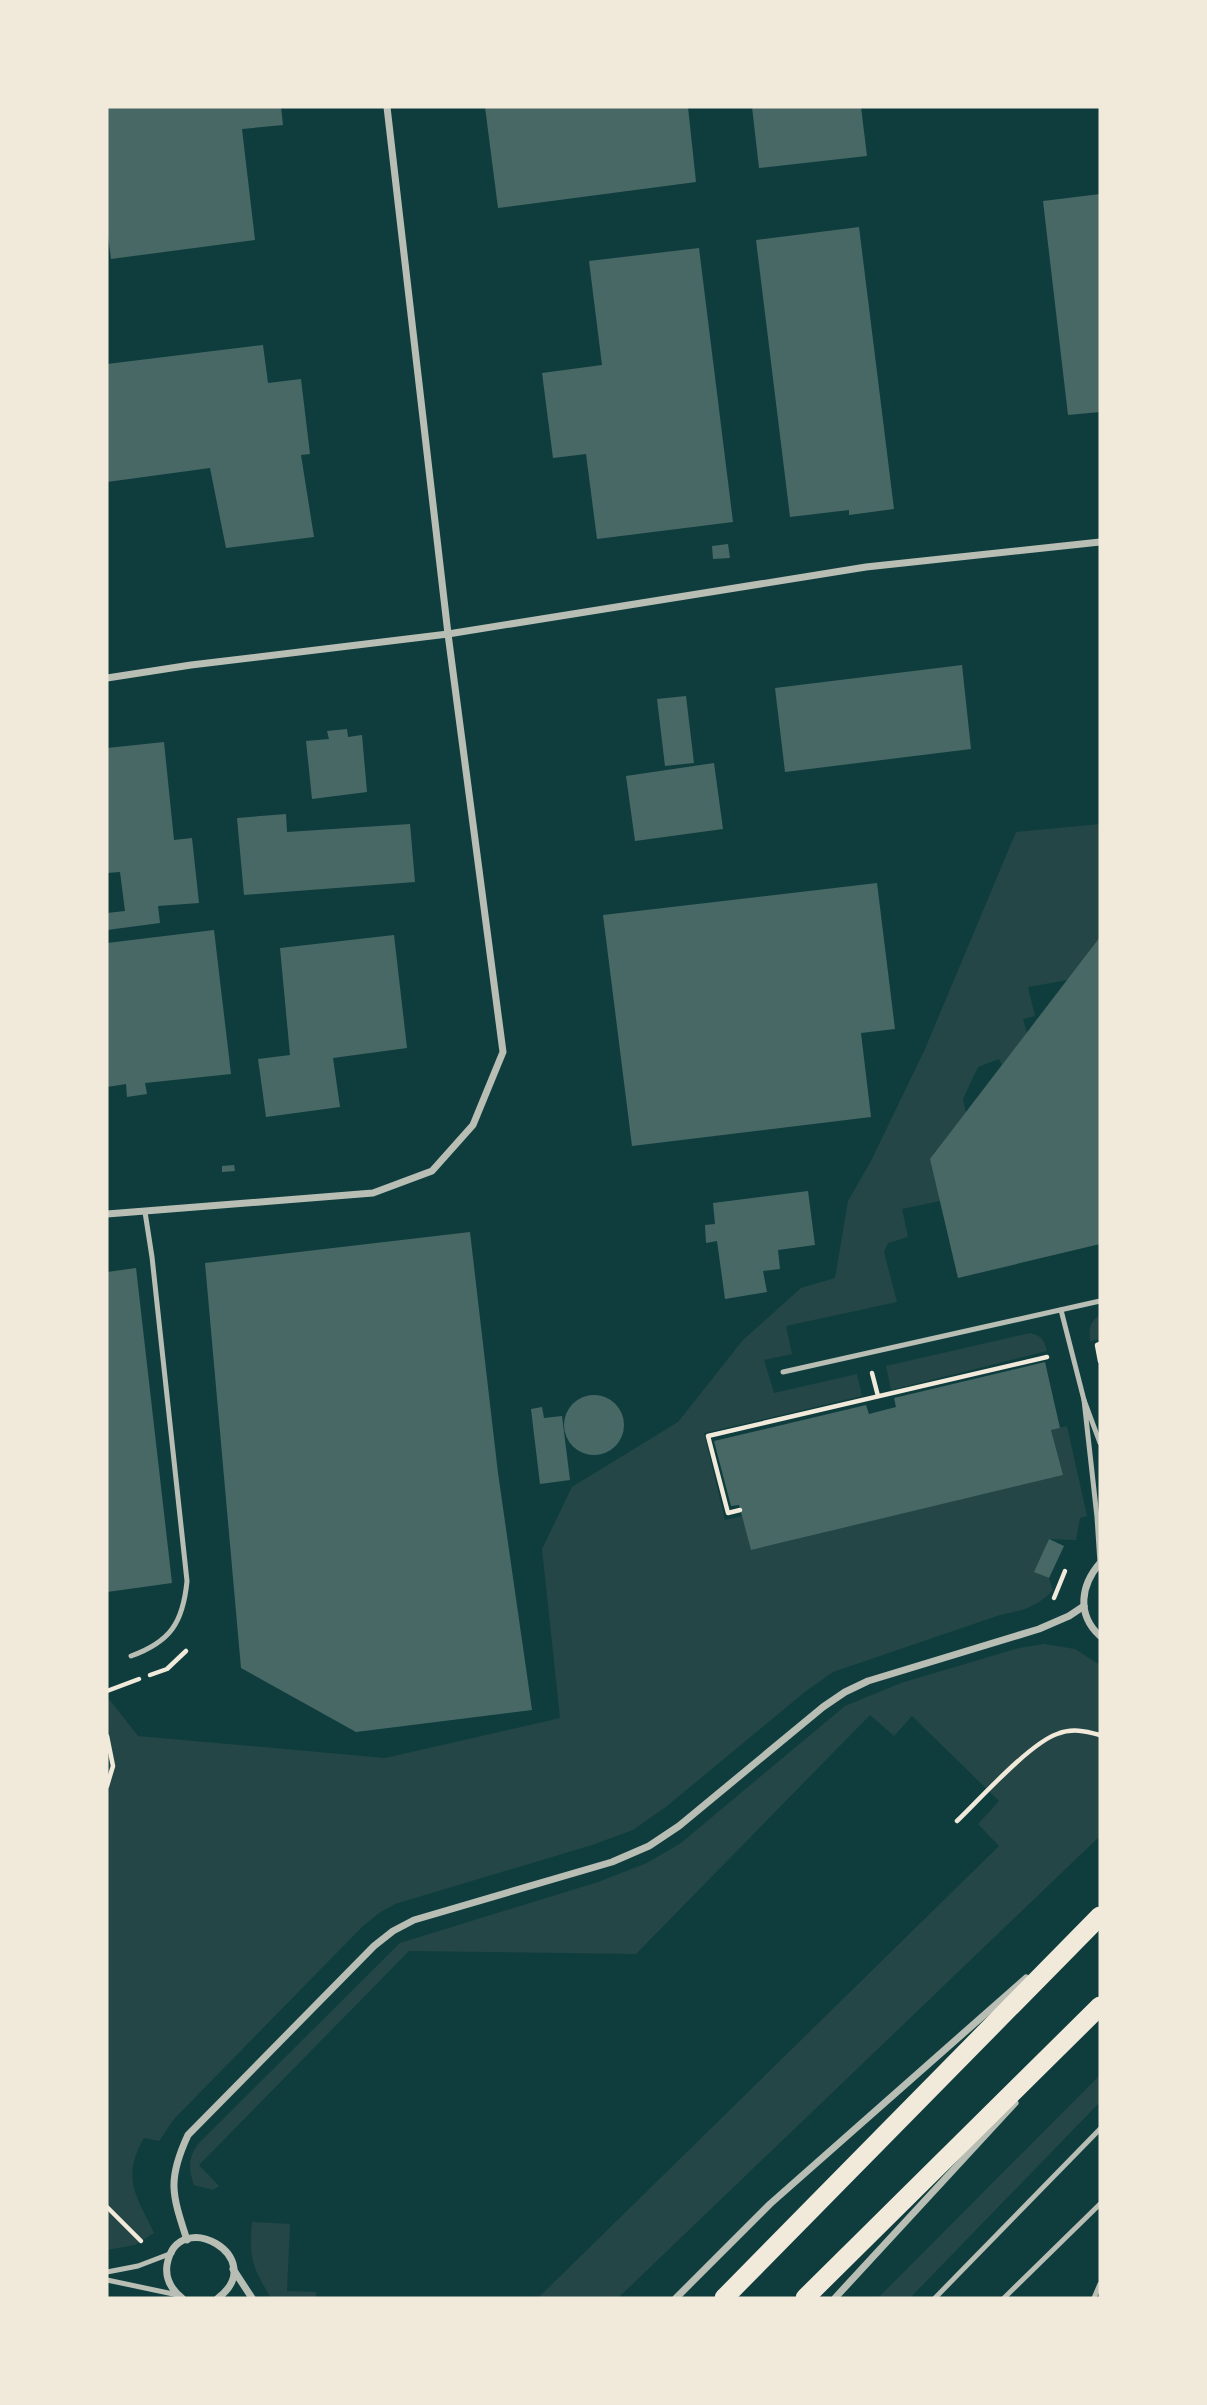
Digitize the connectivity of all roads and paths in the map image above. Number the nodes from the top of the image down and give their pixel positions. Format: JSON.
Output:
{"nodes":[{"id":1,"x":387,"y":107,"type":"edge"},
{"id":2,"x":1100,"y":541,"type":"edge"},
{"id":3,"x":447,"y":634,"type":"junction"},
{"id":4,"x":107,"y":678,"type":"edge"},
{"id":5,"x":145,"y":1212,"type":"junction"},
{"id":6,"x":107,"y":1214,"type":"edge"},
{"id":7,"x":1100,"y":1301,"type":"edge"},
{"id":8,"x":1061,"y":1310,"type":"junction"},
{"id":9,"x":1100,"y":1344,"type":"edge"},
{"id":10,"x":1047,"y":1357,"type":"dead end"},
{"id":11,"x":1100,"y":1361,"type":"edge"},
{"id":12,"x":783,"y":1372,"type":"dead end"},
{"id":13,"x":1084,"y":1400,"type":"junction"},
{"id":14,"x":1100,"y":1443,"type":"edge"},
{"id":15,"x":740,"y":1510,"type":"dead end"},
{"id":16,"x":1100,"y":1563,"type":"edge"},
{"id":17,"x":1068,"y":1565,"type":"dead end"},
{"id":18,"x":1046,"y":1606,"type":"dead end"},
{"id":19,"x":1084,"y":1606,"type":"junction"},
{"id":20,"x":1100,"y":1636,"type":"edge"},
{"id":21,"x":131,"y":1656,"type":"dead end"},
{"id":22,"x":1100,"y":1735,"type":"edge"},
{"id":23,"x":107,"y":1736,"type":"edge"},
{"id":24,"x":107,"y":1786,"type":"edge"},
{"id":25,"x":957,"y":1821,"type":"dead end"},
{"id":26,"x":1100,"y":1914,"type":"edge"},
{"id":27,"x":1100,"y":2008,"type":"edge"},
{"id":28,"x":1100,"y":2129,"type":"edge"},
{"id":29,"x":1100,"y":2204,"type":"edge"},
{"id":30,"x":107,"y":2207,"type":"edge"},
{"id":31,"x":187,"y":2240,"type":"junction"},
{"id":32,"x":146,"y":2245,"type":"dead end"},
{"id":33,"x":172,"y":2253,"type":"junction"},
{"id":34,"x":233,"y":2269,"type":"junction"},
{"id":35,"x":107,"y":2272,"type":"edge"},
{"id":36,"x":107,"y":2280,"type":"edge"},
{"id":37,"x":1100,"y":2284,"type":"edge"},
{"id":38,"x":180,"y":2297,"type":"edge"},
{"id":39,"x":218,"y":2298,"type":"edge"},
{"id":40,"x":252,"y":2298,"type":"edge"},
{"id":41,"x":676,"y":2298,"type":"edge"},
{"id":42,"x":724,"y":2298,"type":"edge"},
{"id":43,"x":805,"y":2298,"type":"edge"},
{"id":44,"x":835,"y":2298,"type":"edge"},
{"id":45,"x":935,"y":2298,"type":"edge"},
{"id":46,"x":1004,"y":2298,"type":"edge"},
{"id":47,"x":1094,"y":2298,"type":"edge"}],
"edges":[{"from":1,"to":3,"type":"street"},
{"from":2,"to":3,"type":"street"},
{"from":3,"to":4,"type":"street"},
{"from":3,"to":5,"type":"street"},
{"from":5,"to":6,"type":"street"},
{"from":5,"to":21,"type":"lane"},
{"from":7,"to":8,"type":"lane"},
{"from":8,"to":12,"type":"lane"},
{"from":8,"to":13,"type":"lane"},
{"from":9,"to":11,"type":"path"},
{"from":10,"to":15,"type":"path"},
{"from":13,"to":14,"type":"lane"},
{"from":13,"to":16,"type":"lane"},
{"from":16,"to":19,"type":"street"},
{"from":17,"to":18,"type":"path"},
{"from":19,"to":20,"type":"street"},
{"from":19,"to":31,"type":"street"},
{"from":22,"to":25,"type":"path"},
{"from":23,"to":24,"type":"path"},
{"from":26,"to":41,"type":"street"},
{"from":26,"to":42,"type":"highway"},
{"from":27,"to":43,"type":"highway"},
{"from":27,"to":44,"type":"street"},
{"from":28,"to":45,"type":"lane"},
{"from":29,"to":46,"type":"lane"},
{"from":30,"to":32,"type":"path"},
{"from":31,"to":33,"type":"street"},
{"from":31,"to":34,"type":"street"},
{"from":33,"to":35,"type":"lane"},
{"from":33,"to":38,"type":"street"},
{"from":34,"to":39,"type":"street"},
{"from":34,"to":40,"type":"street"},
{"from":36,"to":38,"type":"lane"},
{"from":37,"to":47,"type":"lane"}]}
